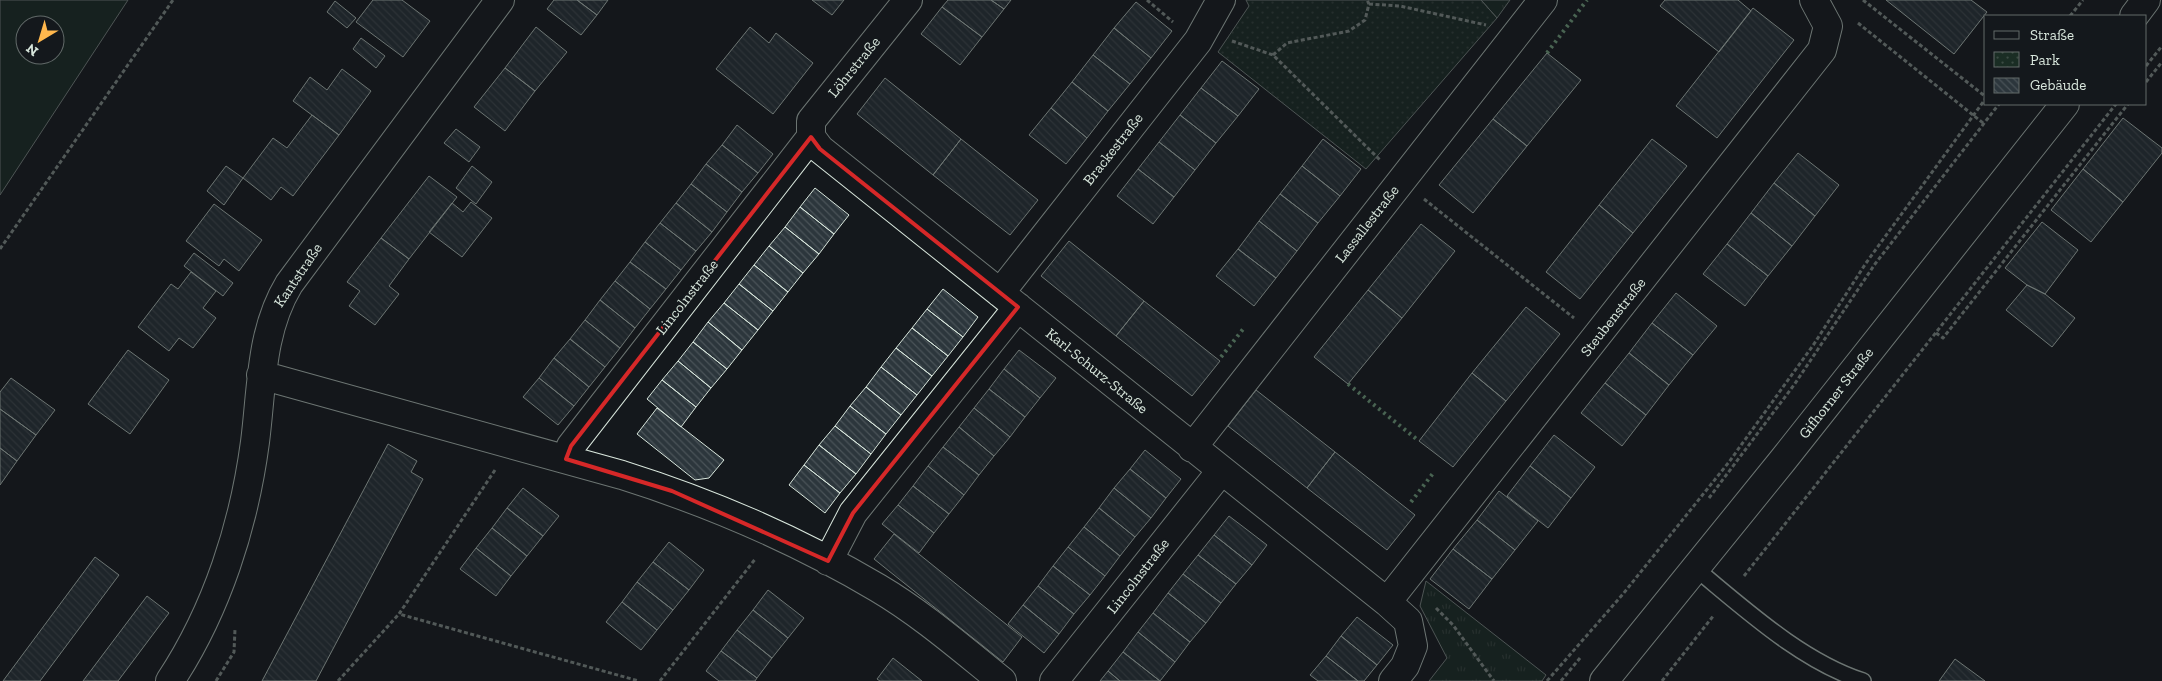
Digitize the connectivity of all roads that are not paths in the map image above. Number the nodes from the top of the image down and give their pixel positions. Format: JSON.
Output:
{"nodes":[{"id":1,"x":500,"y":0,"type":"edge"},
{"id":2,"x":908,"y":0,"type":"edge"},
{"id":3,"x":1220,"y":0,"type":"edge"},
{"id":4,"x":1543,"y":0,"type":"edge"},
{"id":5,"x":1814,"y":0,"type":"edge"},
{"id":6,"x":2146,"y":0,"type":"edge"},
{"id":7,"x":2135,"y":15,"type":"edge"},
{"id":8,"x":2065,"y":105,"type":"edge"},
{"id":9,"x":811,"y":137,"type":"junction"},
{"id":10,"x":1009,"y":300,"type":"junction"},
{"id":11,"x":261,"y":375,"type":"junction"},
{"id":12,"x":1192,"y":448,"type":"junction"},
{"id":13,"x":566,"y":459,"type":"junction"},
{"id":14,"x":1221,"y":471,"type":"junction"},
{"id":15,"x":828,"y":561,"type":"junction"},
{"id":16,"x":1694,"y":568,"type":"junction"},
{"id":17,"x":1387,"y":602,"type":"junction"},
{"id":18,"x":170,"y":681,"type":"edge"},
{"id":19,"x":1002,"y":681,"type":"edge"},
{"id":20,"x":1054,"y":681,"type":"edge"},
{"id":21,"x":1393,"y":681,"type":"edge"},
{"id":22,"x":1604,"y":681,"type":"edge"},
{"id":23,"x":1862,"y":681,"type":"edge"}],
"edges":[{"from":1,"to":11,"type":"street","name":"Kantstraße"},
{"from":2,"to":9,"type":"street","name":"Löhrstraße"},
{"from":3,"to":10,"type":"street","name":"Brackestraße"},
{"from":4,"to":12,"type":"street","name":"Lassallestraße"},
{"from":5,"to":17,"type":"street","name":"Steubenstraße"},
{"from":6,"to":7,"type":"street"},
{"from":8,"to":16,"type":"street","name":"Gifhorner Straße"},
{"from":9,"to":10,"type":"street","name":"Karl-Schurz-Straße"},
{"from":9,"to":13,"type":"street","name":"Lincolnstraße"},
{"from":10,"to":12,"type":"street","name":"Karl-Schurz-Straße"},
{"from":10,"to":15,"type":"street"},
{"from":11,"to":13,"type":"street"},
{"from":11,"to":18,"type":"street","name":"Kantstraße"},
{"from":12,"to":14,"type":"street","name":"Karl-Schurz-Straße"},
{"from":13,"to":15,"type":"street"},
{"from":14,"to":17,"type":"street","name":"Karl-Schurz-Straße"},
{"from":14,"to":20,"type":"street","name":"Lincolnstraße"},
{"from":15,"to":19,"type":"street"},
{"from":16,"to":22,"type":"street","name":"Gifhorner Straße"},
{"from":16,"to":23,"type":"lane"},
{"from":17,"to":21,"type":"street"}]}
